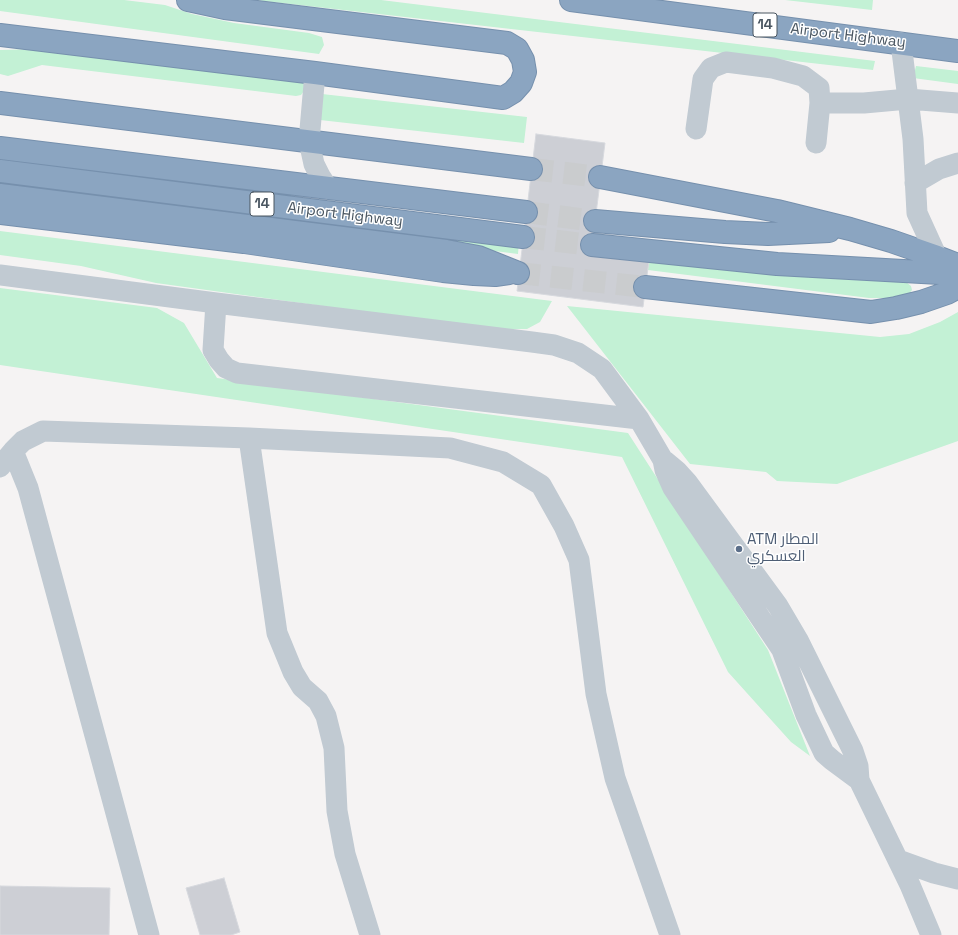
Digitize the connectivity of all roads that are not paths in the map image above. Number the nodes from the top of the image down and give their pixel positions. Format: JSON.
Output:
{"nodes":[{"id":1,"x":188,"y":0,"type":"edge"},
{"id":2,"x":571,"y":0,"type":"edge"},
{"id":3,"x":0,"y":35,"type":"edge"},
{"id":4,"x":901,"y":43,"type":"junction"},
{"id":5,"x":958,"y":51,"type":"edge"},
{"id":6,"x":315,"y":73,"type":"junction"},
{"id":7,"x":908,"y":99,"type":"junction"},
{"id":8,"x":0,"y":103,"type":"edge"},
{"id":9,"x":820,"y":103,"type":"junction"},
{"id":10,"x":958,"y":103,"type":"edge"},
{"id":11,"x":696,"y":129,"type":"dead end"},
{"id":12,"x":309,"y":141,"type":"junction"},
{"id":13,"x":816,"y":143,"type":"dead end"},
{"id":14,"x":0,"y":148,"type":"edge"},
{"id":15,"x":958,"y":163,"type":"edge"},
{"id":16,"x":531,"y":169,"type":"tunnel mouth"},
{"id":17,"x":0,"y":171,"type":"edge"},
{"id":18,"x":600,"y":177,"type":"tunnel mouth"},
{"id":19,"x":915,"y":183,"type":"junction"},
{"id":20,"x":328,"y":188,"type":"junction"},
{"id":21,"x":0,"y":195,"type":"edge"},
{"id":22,"x":526,"y":212,"type":"tunnel mouth"},
{"id":23,"x":0,"y":213,"type":"edge"},
{"id":24,"x":595,"y":221,"type":"tunnel mouth"},
{"id":25,"x":850,"y":229,"type":"junction"},
{"id":26,"x":523,"y":237,"type":"tunnel mouth"},
{"id":27,"x":592,"y":245,"type":"tunnel mouth"},
{"id":28,"x":937,"y":256,"type":"junction"},
{"id":29,"x":958,"y":265,"type":"edge"},
{"id":30,"x":958,"y":274,"type":"edge"},
{"id":31,"x":0,"y":275,"type":"edge"},
{"id":32,"x":646,"y":287,"type":"tunnel mouth"},
{"id":33,"x":958,"y":287,"type":"edge"},
{"id":34,"x":216,"y":303,"type":"junction"},
{"id":35,"x":639,"y":420,"type":"junction"},
{"id":36,"x":250,"y":438,"type":"junction"},
{"id":37,"x":6,"y":459,"type":"edge"},
{"id":38,"x":663,"y":460,"type":"junction"},
{"id":39,"x":830,"y":705,"type":"junction"},
{"id":40,"x":806,"y":715,"type":"junction"},
{"id":41,"x":859,"y":780,"type":"junction"},
{"id":42,"x":898,"y":860,"type":"junction"},
{"id":43,"x":958,"y":879,"type":"edge"},
{"id":44,"x":149,"y":935,"type":"edge"},
{"id":45,"x":370,"y":935,"type":"edge"},
{"id":46,"x":670,"y":935,"type":"edge"},
{"id":47,"x":931,"y":935,"type":"edge"}],
"edges":[{"from":1,"to":6,"type":"highway"},
{"from":2,"to":4,"type":"highway","name":"Airport Highway","number":"14"},
{"from":3,"to":6,"type":"highway"},
{"from":4,"to":5,"type":"highway","name":"Airport Highway","number":"14"},
{"from":4,"to":7,"type":"street"},
{"from":6,"to":12,"type":"street"},
{"from":7,"to":9,"type":"street"},
{"from":7,"to":10,"type":"street"},
{"from":7,"to":19,"type":"street"},
{"from":8,"to":12,"type":"highway"},
{"from":9,"to":11,"type":"street"},
{"from":9,"to":13,"type":"street"},
{"from":12,"to":16,"type":"highway"},
{"from":12,"to":20,"type":"street"},
{"from":14,"to":20,"type":"highway"},
{"from":15,"to":19,"type":"street"},
{"from":17,"to":26,"type":"highway","name":"Airport Highway","number":"14"},
{"from":18,"to":25,"type":"highway"},
{"from":19,"to":28,"type":"street"},
{"from":20,"to":22,"type":"highway"},
{"from":21,"to":23,"type":"highway"},
{"from":24,"to":25,"type":"highway"},
{"from":25,"to":28,"type":"highway"},
{"from":27,"to":30,"type":"highway"},
{"from":28,"to":29,"type":"highway"},
{"from":31,"to":34,"type":"street"},
{"from":32,"to":33,"type":"highway"},
{"from":34,"to":35,"type":"street"},
{"from":34,"to":35,"type":"street"},
{"from":35,"to":38,"type":"street"},
{"from":36,"to":37,"type":"street"},
{"from":36,"to":45,"type":"street"},
{"from":36,"to":46,"type":"street"},
{"from":37,"to":44,"type":"street"},
{"from":38,"to":39,"type":"street"},
{"from":38,"to":40,"type":"street"},
{"from":39,"to":40,"type":"street"},
{"from":39,"to":41,"type":"street"},
{"from":40,"to":41,"type":"street"},
{"from":41,"to":42,"type":"street"},
{"from":42,"to":43,"type":"street"},
{"from":42,"to":47,"type":"street"}]}
